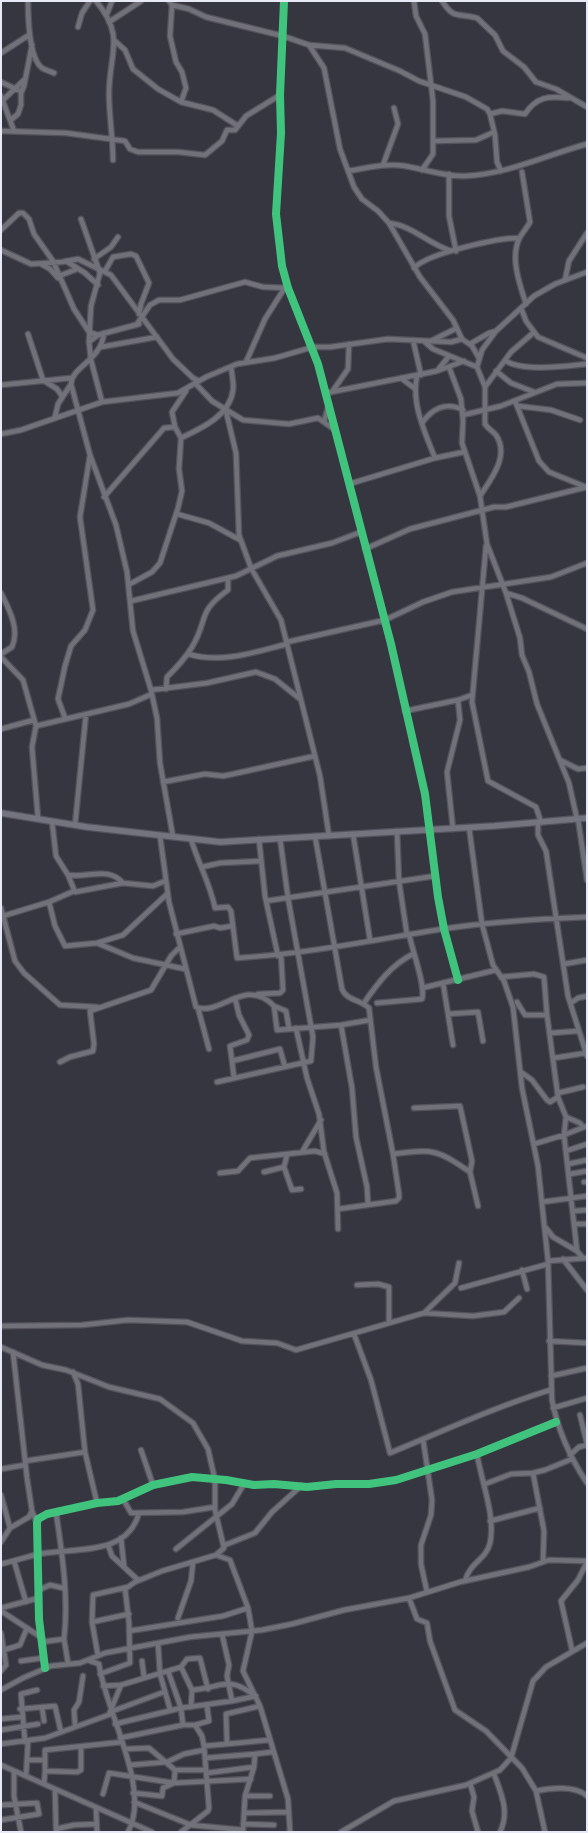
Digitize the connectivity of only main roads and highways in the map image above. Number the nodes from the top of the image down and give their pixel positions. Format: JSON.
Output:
{"nodes":[{"id":1,"x":1,"y":813,"type":"edge"},
{"id":2,"x":587,"y":818,"type":"edge"}],
"edges":[{"from":1,"to":2,"type":"main road"}]}
